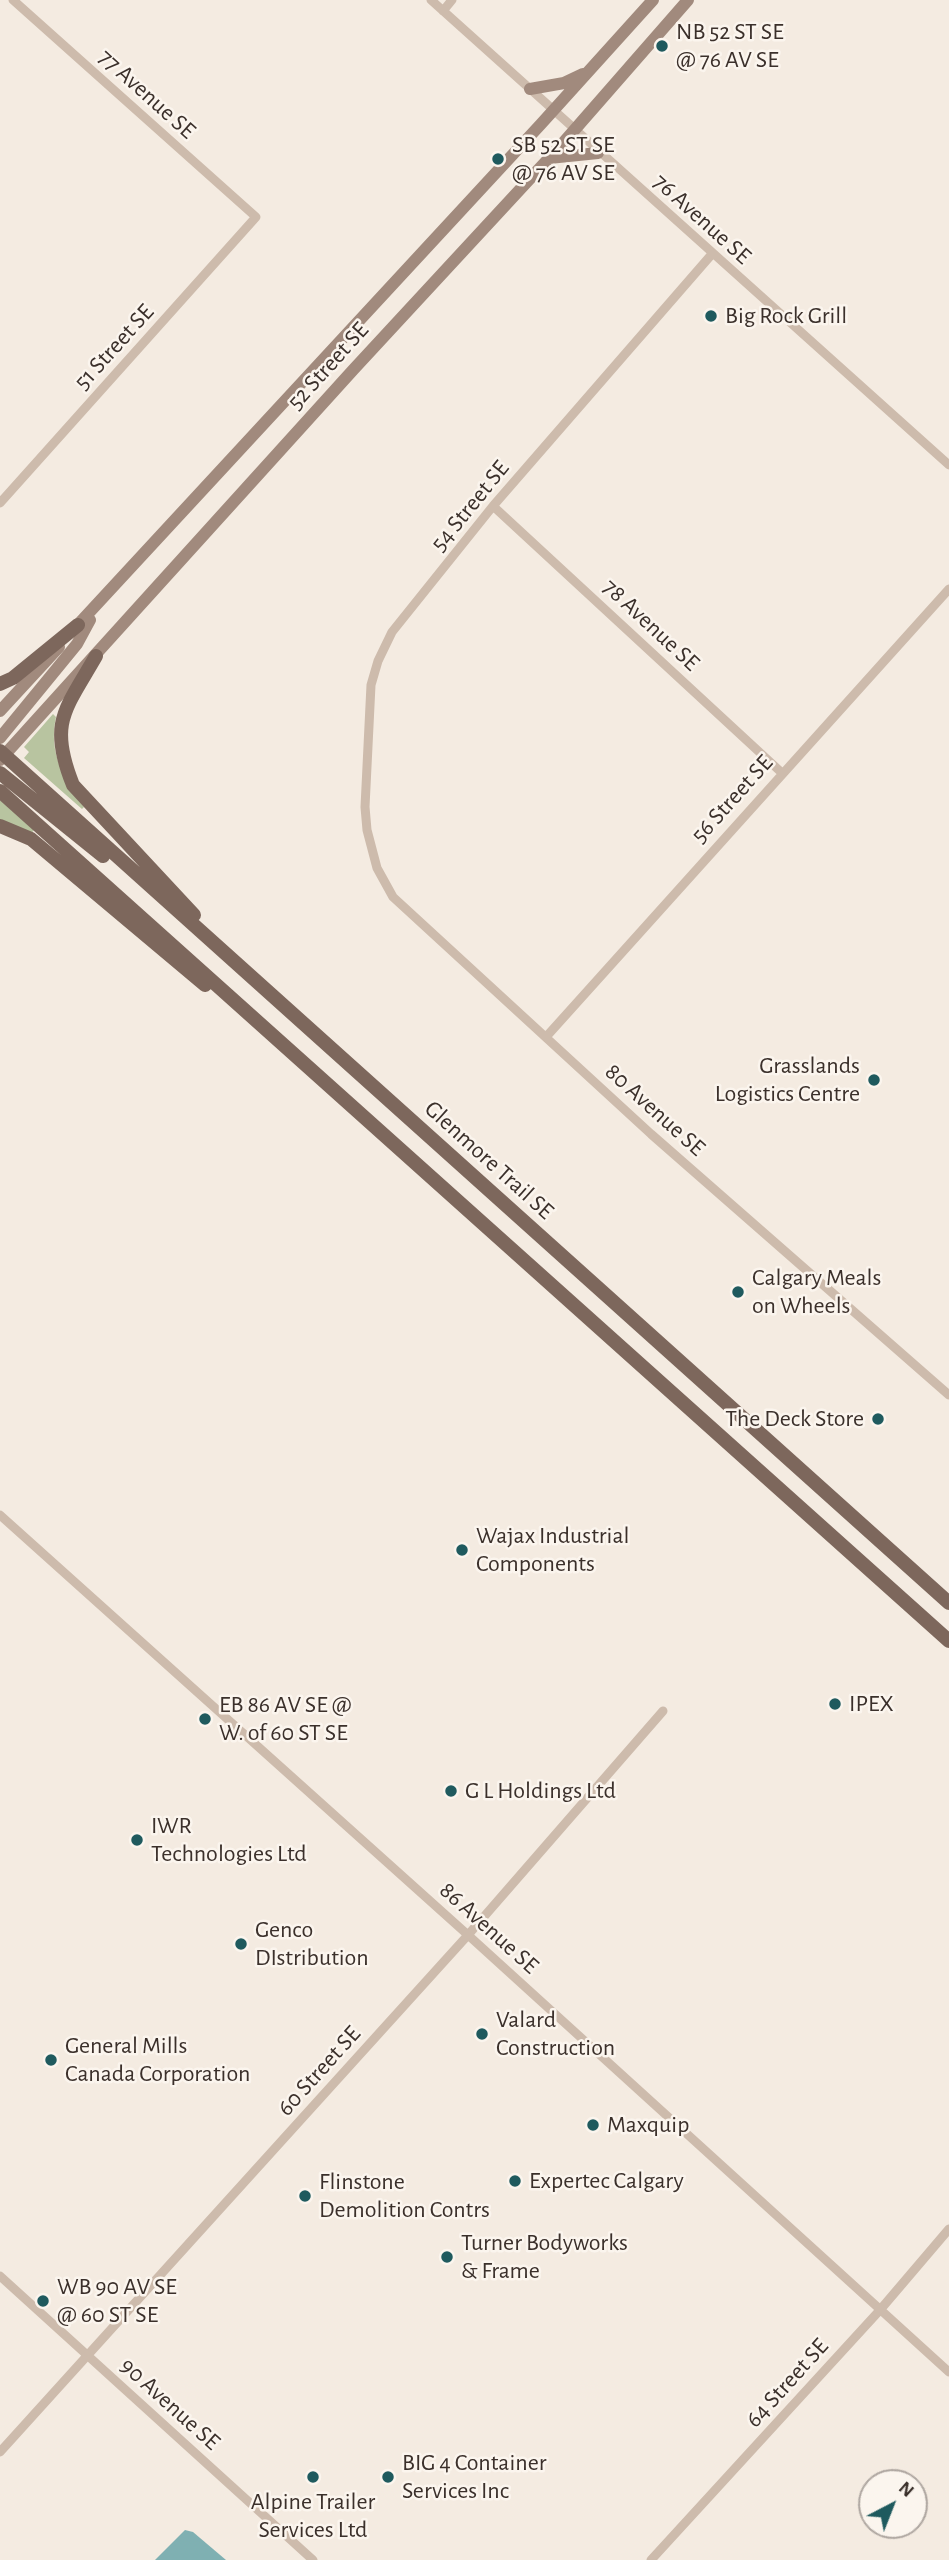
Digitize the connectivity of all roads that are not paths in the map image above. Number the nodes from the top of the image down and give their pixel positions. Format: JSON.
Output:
{"nodes":[{"id":1,"x":13,"y":0,"type":"edge"},
{"id":2,"x":431,"y":0,"type":"edge"},
{"id":3,"x":452,"y":0,"type":"edge"},
{"id":4,"x":653,"y":0,"type":"edge"},
{"id":5,"x":688,"y":0,"type":"edge"},
{"id":6,"x":443,"y":11,"type":"junction"},
{"id":7,"x":590,"y":71,"type":"junction"},
{"id":8,"x":530,"y":89,"type":"junction"},
{"id":9,"x":554,"y":111,"type":"junction"},
{"id":10,"x":574,"y":130,"type":"junction"},
{"id":11,"x":598,"y":152,"type":"junction"},
{"id":12,"x":548,"y":159,"type":"junction"},
{"id":13,"x":256,"y":217,"type":"joint"},
{"id":14,"x":712,"y":254,"type":"junction"},
{"id":15,"x":949,"y":465,"type":"edge"},
{"id":16,"x":0,"y":503,"type":"edge"},
{"id":17,"x":493,"y":506,"type":"junction"},
{"id":18,"x":949,"y":589,"type":"edge"},
{"id":19,"x":98,"y":604,"type":"junction"},
{"id":20,"x":78,"y":625,"type":"junction"},
{"id":21,"x":96,"y":656,"type":"junction"},
{"id":22,"x":0,"y":684,"type":"edge"},
{"id":23,"x":0,"y":711,"type":"edge"},
{"id":24,"x":0,"y":738,"type":"edge"},
{"id":25,"x":1,"y":755,"type":"edge"},
{"id":26,"x":0,"y":773,"type":"edge"},
{"id":27,"x":782,"y":773,"type":"junction"},
{"id":28,"x":0,"y":791,"type":"edge"},
{"id":29,"x":0,"y":826,"type":"edge"},
{"id":30,"x":367,"y":830,"type":"joint"},
{"id":31,"x":129,"y":868,"type":"junction"},
{"id":32,"x":220,"y":950,"type":"junction"},
{"id":33,"x":253,"y":1015,"type":"junction"},
{"id":34,"x":546,"y":1037,"type":"junction"},
{"id":35,"x":949,"y":1395,"type":"edge"},
{"id":36,"x":0,"y":1515,"type":"edge"},
{"id":37,"x":949,"y":1603,"type":"edge"},
{"id":38,"x":949,"y":1641,"type":"edge"},
{"id":39,"x":663,"y":1711,"type":"dead end"},
{"id":40,"x":468,"y":1935,"type":"junction"},
{"id":41,"x":949,"y":2229,"type":"edge"},
{"id":42,"x":0,"y":2276,"type":"edge"},
{"id":43,"x":880,"y":2310,"type":"junction"},
{"id":44,"x":88,"y":2355,"type":"junction"},
{"id":45,"x":949,"y":2372,"type":"edge"},
{"id":46,"x":0,"y":2452,"type":"edge"},
{"id":47,"x":313,"y":2560,"type":"edge"},
{"id":48,"x":651,"y":2560,"type":"edge"}],
"edges":[{"from":1,"to":13,"type":"street","name":"77 Avenue SE"},
{"from":2,"to":6,"type":"street","name":"76 Avenue SE"},
{"from":3,"to":6,"type":"street"},
{"from":4,"to":7,"type":"main road","name":"52 Street SE"},
{"from":5,"to":10,"type":"main road","name":"52 Street SE"},
{"from":6,"to":8,"type":"street","name":"76 Avenue SE"},
{"from":7,"to":8,"type":"main road"},
{"from":7,"to":9,"type":"main road","name":"52 Street SE"},
{"from":8,"to":9,"type":"street","name":"76 Avenue SE"},
{"from":9,"to":10,"type":"street","name":"76 Avenue SE"},
{"from":9,"to":19,"type":"main road","name":"52 Street SE"},
{"from":10,"to":11,"type":"street","name":"76 Avenue SE"},
{"from":10,"to":12,"type":"main road","name":"52 Street SE"},
{"from":11,"to":12,"type":"main road"},
{"from":11,"to":14,"type":"street","name":"76 Avenue SE"},
{"from":12,"to":21,"type":"main road","name":"52 Street SE"},
{"from":13,"to":16,"type":"street","name":"51 Street SE"},
{"from":14,"to":15,"type":"street","name":"76 Avenue SE"},
{"from":14,"to":17,"type":"street","name":"54 Street SE"},
{"from":17,"to":27,"type":"street","name":"78 Avenue SE"},
{"from":17,"to":30,"type":"street","name":"54 Street SE"},
{"from":18,"to":27,"type":"street","name":"56 Street SE"},
{"from":19,"to":20,"type":"main road","name":"52 Street SE"},
{"from":19,"to":24,"type":"main road"},
{"from":20,"to":22,"type":"main road"},
{"from":20,"to":23,"type":"main road","name":"52 Street SE"},
{"from":21,"to":25,"type":"main road","name":"52 Street SE"},
{"from":21,"to":32,"type":"main road"},
{"from":25,"to":31,"type":"main road","name":"Glenmore Trail SE"},
{"from":26,"to":31,"type":"main road"},
{"from":27,"to":34,"type":"street","name":"56 Street SE"},
{"from":28,"to":33,"type":"main road","name":"Glenmore Trail SE"},
{"from":29,"to":33,"type":"main road"},
{"from":30,"to":34,"type":"street","name":"80 Avenue SE"},
{"from":31,"to":32,"type":"main road","name":"Glenmore Trail SE"},
{"from":32,"to":37,"type":"main road","name":"Glenmore Trail SE"},
{"from":33,"to":38,"type":"main road","name":"Glenmore Trail SE"},
{"from":34,"to":35,"type":"street","name":"80 Avenue SE"},
{"from":36,"to":40,"type":"street","name":"86 Avenue SE"},
{"from":39,"to":40,"type":"street","name":"60 Street SE"},
{"from":40,"to":43,"type":"street","name":"86 Avenue SE"},
{"from":40,"to":44,"type":"street","name":"60 Street SE"},
{"from":41,"to":43,"type":"street","name":"64 Street SE"},
{"from":42,"to":44,"type":"street","name":"90 Avenue SE"},
{"from":43,"to":45,"type":"street","name":"86 Avenue SE"},
{"from":43,"to":48,"type":"street","name":"64 Street SE"},
{"from":44,"to":46,"type":"street","name":"60 Street SE"},
{"from":44,"to":47,"type":"street","name":"90 Avenue SE"}]}
